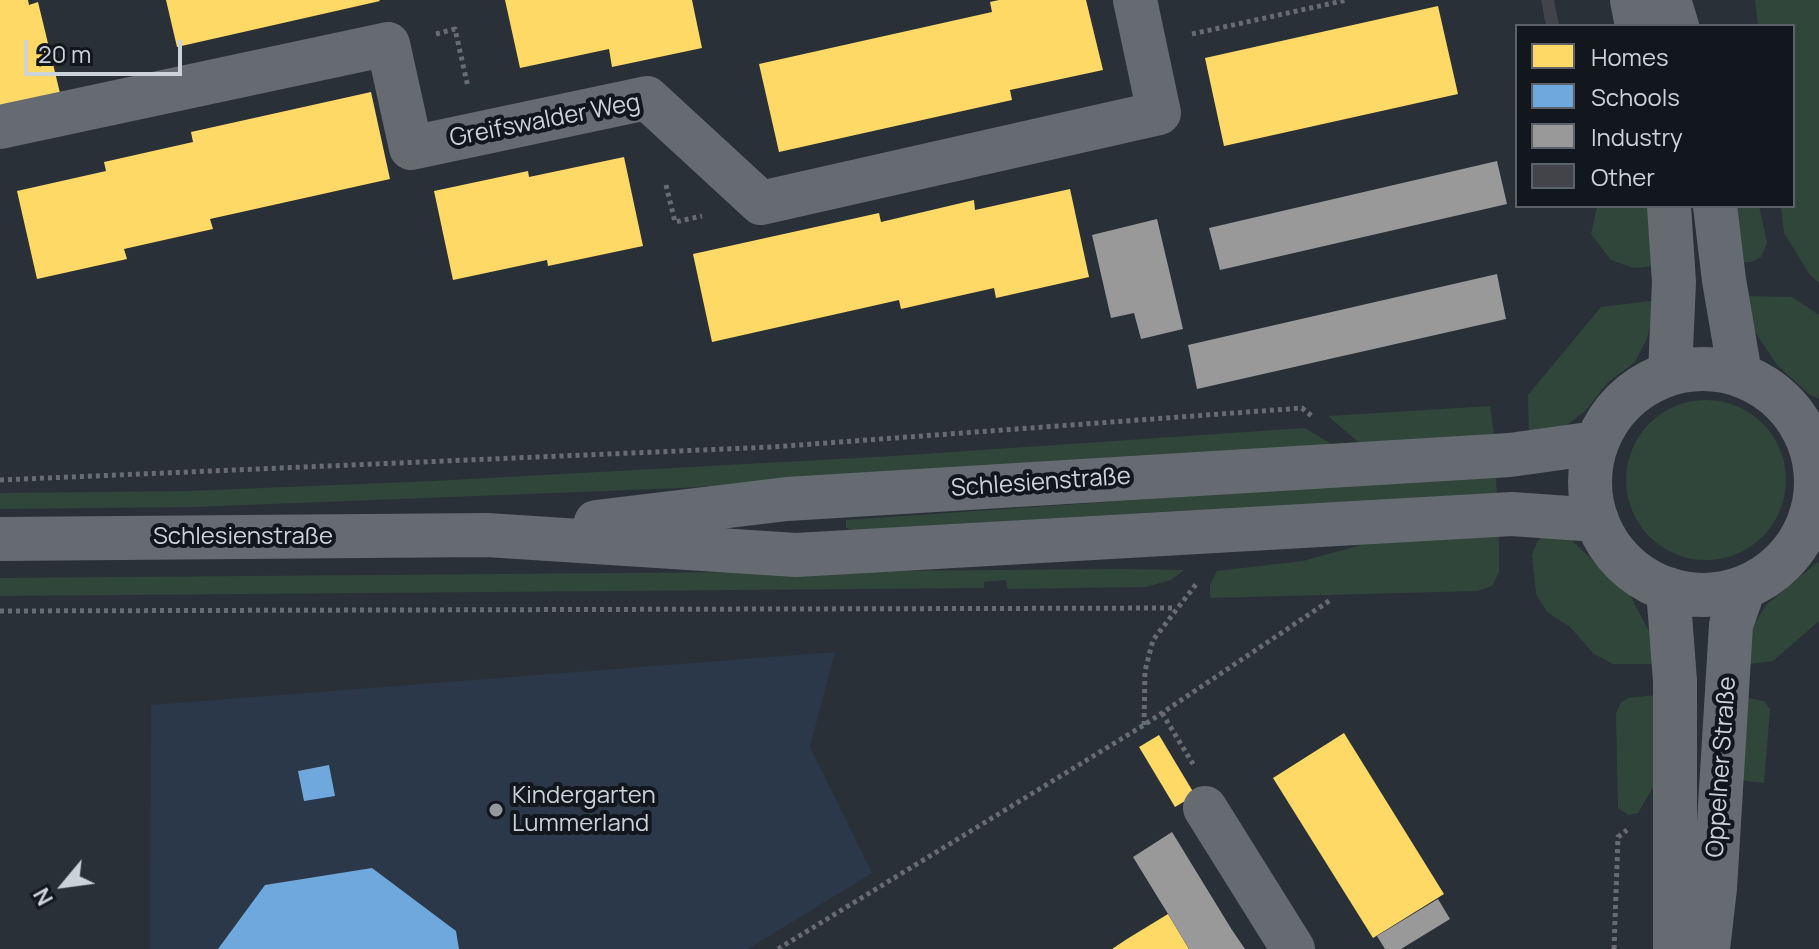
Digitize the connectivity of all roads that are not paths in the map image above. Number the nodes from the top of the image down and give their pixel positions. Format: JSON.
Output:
{"nodes":[{"id":1,"x":1135,"y":0,"type":"edge"},
{"id":2,"x":1632,"y":0,"type":"edge"},
{"id":3,"x":1669,"y":0,"type":"edge"},
{"id":4,"x":1637,"y":24,"type":"edge"},
{"id":5,"x":1676,"y":24,"type":"edge"},
{"id":6,"x":0,"y":127,"type":"edge"},
{"id":7,"x":1669,"y":208,"type":"edge"},
{"id":8,"x":1715,"y":208,"type":"edge"},
{"id":9,"x":1670,"y":373,"type":"junction"},
{"id":10,"x":1740,"y":374,"type":"junction"},
{"id":11,"x":1813,"y":436,"type":"edge"},
{"id":12,"x":1596,"y":443,"type":"junction"},
{"id":13,"x":1597,"y":520,"type":"junction"},
{"id":14,"x":1813,"y":527,"type":"edge"},
{"id":15,"x":487,"y":535,"type":"junction"},
{"id":16,"x":0,"y":539,"type":"edge"},
{"id":17,"x":1744,"y":588,"type":"junction"},
{"id":18,"x":1668,"y":589,"type":"junction"},
{"id":19,"x":1205,"y":808,"type":"dead end"},
{"id":20,"x":1293,"y":949,"type":"edge"},
{"id":21,"x":1675,"y":949,"type":"edge"},
{"id":22,"x":1708,"y":949,"type":"edge"}],
"edges":[{"from":1,"to":6,"type":"street","name":"Greifswalder Weg"},
{"from":2,"to":4,"type":"street"},
{"from":3,"to":5,"type":"street"},
{"from":7,"to":9,"type":"street"},
{"from":8,"to":10,"type":"street"},
{"from":9,"to":10,"type":"street"},
{"from":9,"to":12,"type":"street"},
{"from":10,"to":11,"type":"street"},
{"from":11,"to":14,"type":"street"},
{"from":12,"to":13,"type":"street"},
{"from":12,"to":15,"type":"street","name":"Schlesienstraße"},
{"from":13,"to":15,"type":"street","name":"Schlesienstraße"},
{"from":13,"to":18,"type":"street"},
{"from":14,"to":17,"type":"street"},
{"from":15,"to":16,"type":"street","name":"Schlesienstraße"},
{"from":17,"to":18,"type":"street"},
{"from":17,"to":22,"type":"street","name":"Oppelner Straße"},
{"from":18,"to":21,"type":"street","name":"Oppelner Straße"},
{"from":19,"to":20,"type":"street"}]}
